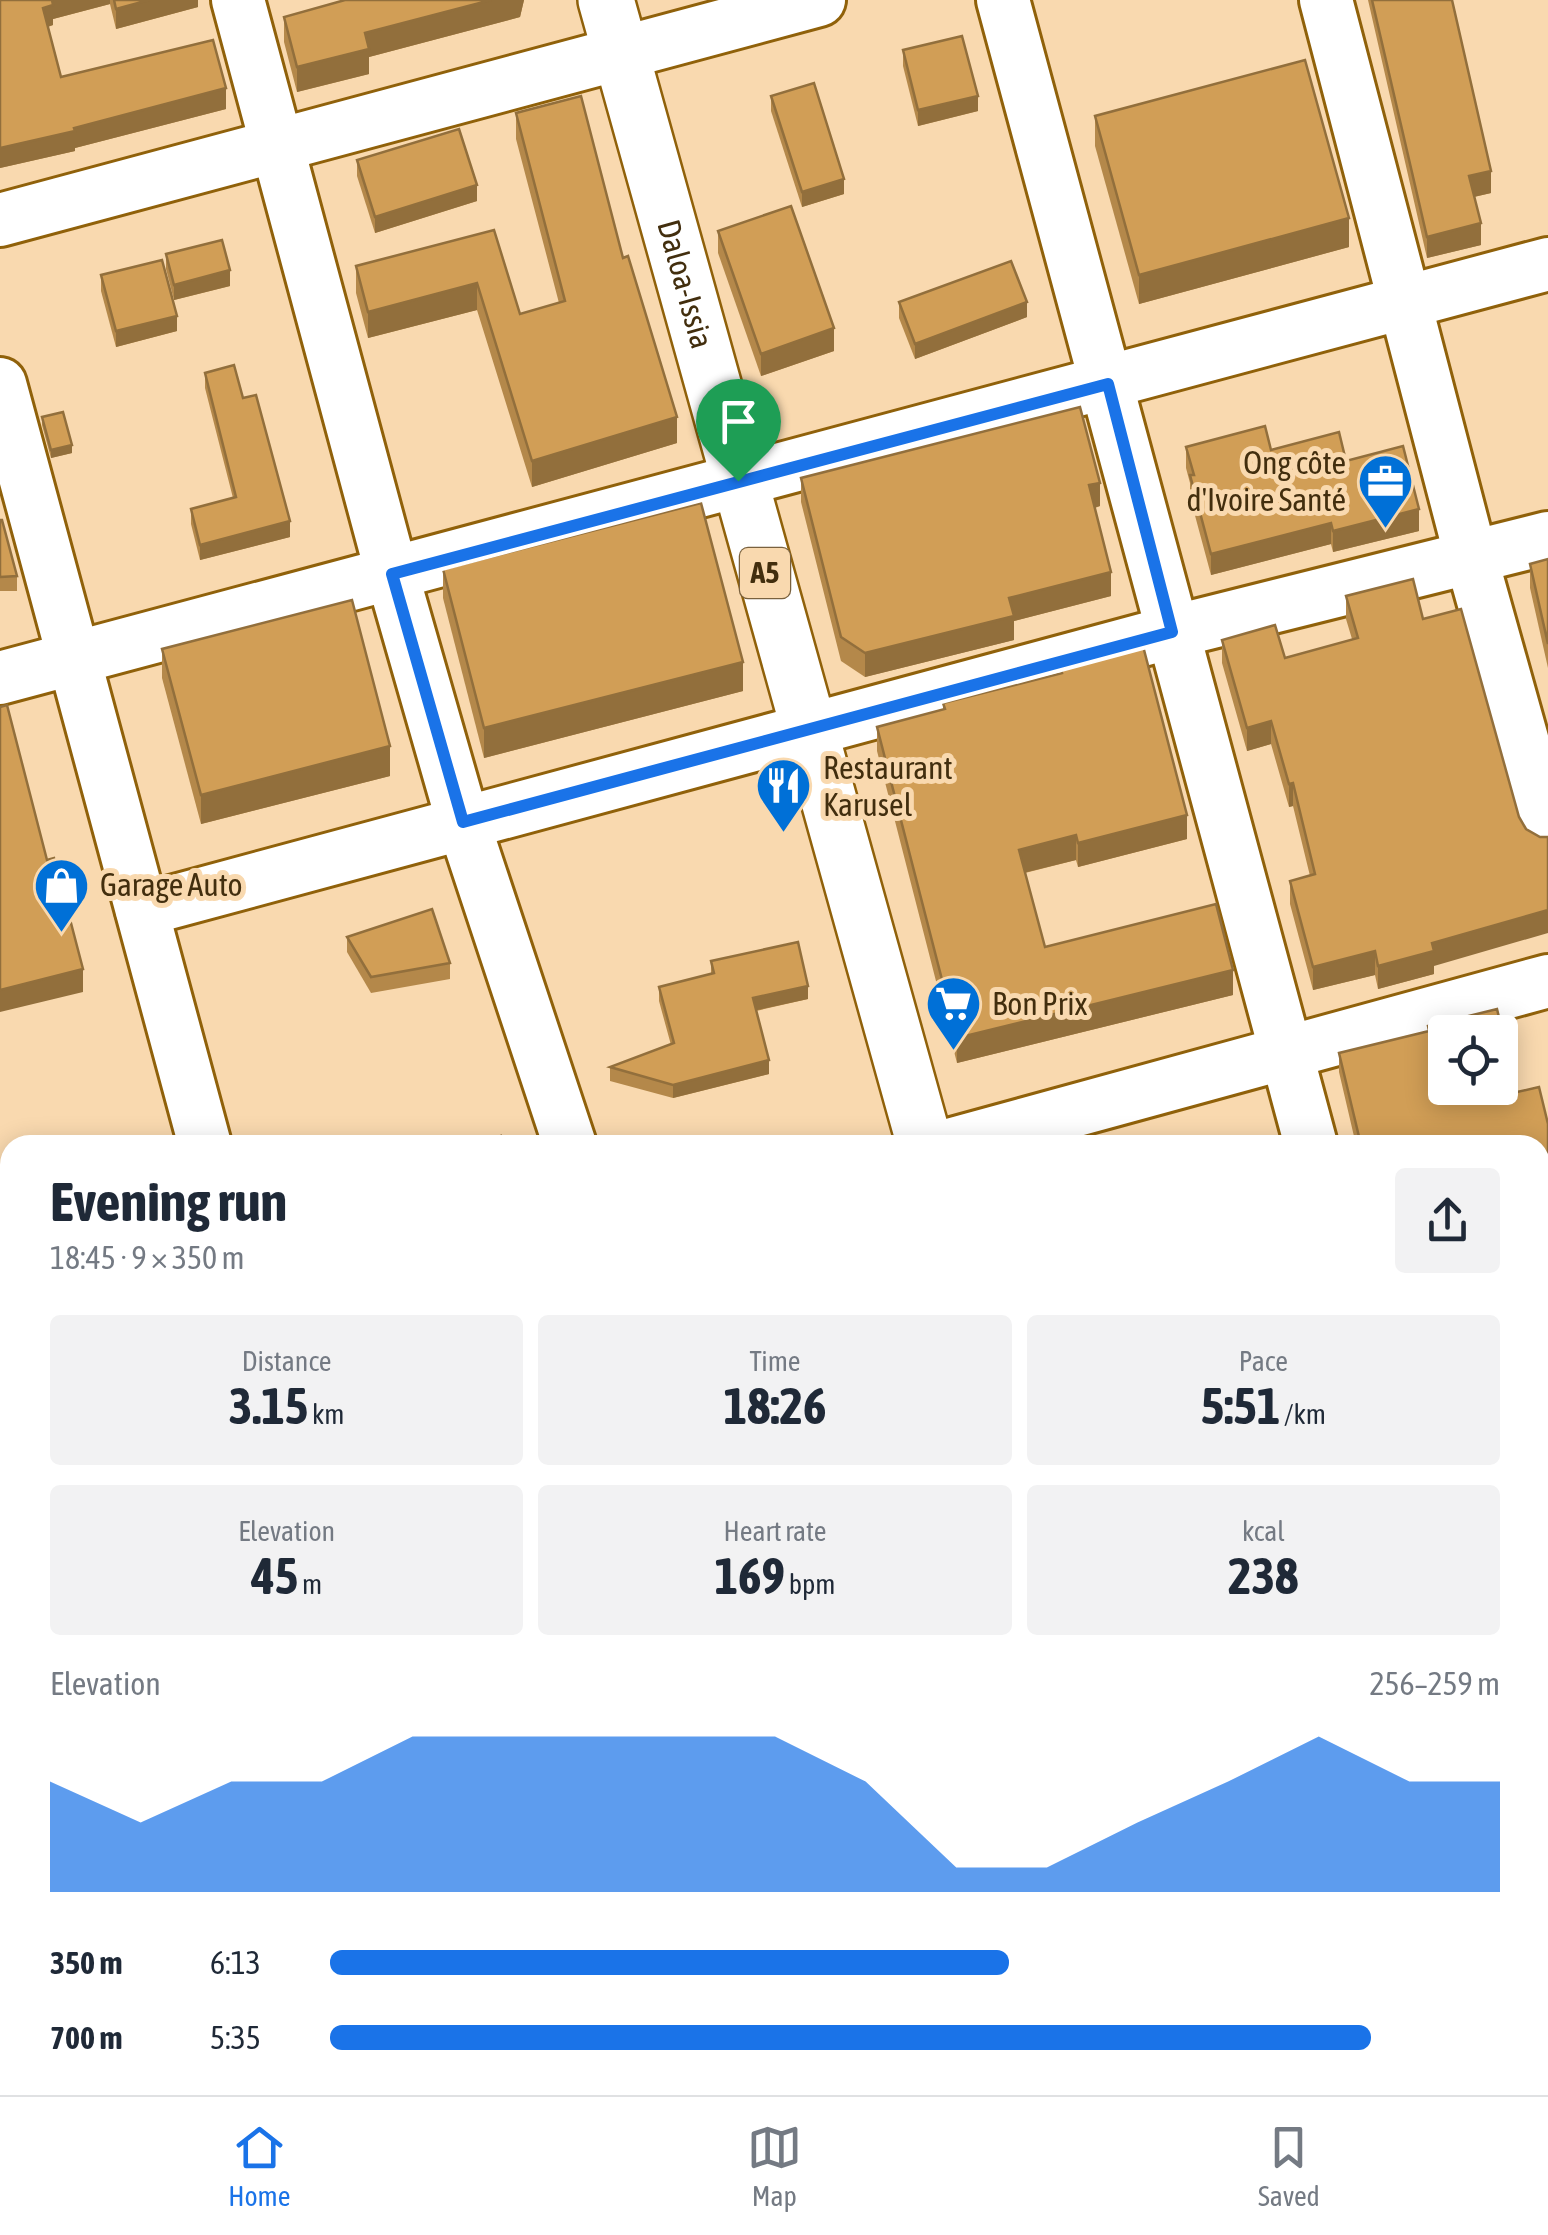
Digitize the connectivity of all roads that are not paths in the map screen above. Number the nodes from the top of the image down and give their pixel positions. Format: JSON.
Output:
{"nodes":[{"id":1,"x":238,"y":0,"type":"edge"},
{"id":2,"x":606,"y":0,"type":"edge"},
{"id":3,"x":818,"y":0,"type":"edge"},
{"id":4,"x":1003,"y":0,"type":"edge"},
{"id":5,"x":1326,"y":0,"type":"edge"},
{"id":6,"x":620,"y":54,"type":"junction"},
{"id":7,"x":276,"y":145,"type":"junction"},
{"id":8,"x":0,"y":220,"type":"edge"},
{"id":9,"x":1548,"y":264,"type":"edge"},
{"id":10,"x":1404,"y":304,"type":"junction"},
{"id":11,"x":0,"y":384,"type":"edge"},
{"id":12,"x":1108,"y":384,"type":"junction"},
{"id":13,"x":738,"y":481,"type":"junction"},
{"id":14,"x":1548,"y":538,"type":"edge"},
{"id":15,"x":1471,"y":558,"type":"junction"},
{"id":16,"x":392,"y":574,"type":"junction"},
{"id":17,"x":1172,"y":632,"type":"junction"},
{"id":18,"x":76,"y":658,"type":"junction"},
{"id":19,"x":0,"y":678,"type":"edge"},
{"id":20,"x":810,"y":731,"type":"junction"},
{"id":21,"x":463,"y":822,"type":"junction"},
{"id":22,"x":1548,"y":832,"type":"edge"},
{"id":23,"x":142,"y":910,"type":"junction"},
{"id":24,"x":1548,"y":981,"type":"edge"},
{"id":25,"x":1284,"y":1053,"type":"junction"},
{"id":26,"x":202,"y":1135,"type":"edge"},
{"id":27,"x":567,"y":1135,"type":"edge"},
{"id":28,"x":922,"y":1135,"type":"edge"},
{"id":29,"x":985,"y":1135,"type":"edge"},
{"id":30,"x":1308,"y":1135,"type":"edge"}],
"edges":[{"from":1,"to":7,"type":"street"},
{"from":2,"to":6,"type":"main road","name":"Daloa-Issia","number":"A5"},
{"from":3,"to":6,"type":"street"},
{"from":4,"to":12,"type":"street"},
{"from":5,"to":10,"type":"street"},
{"from":6,"to":7,"type":"street"},
{"from":6,"to":13,"type":"main road","name":"Daloa-Issia","number":"A5"},
{"from":7,"to":8,"type":"street"},
{"from":7,"to":16,"type":"street"},
{"from":9,"to":10,"type":"street"},
{"from":10,"to":12,"type":"street"},
{"from":10,"to":15,"type":"street"},
{"from":11,"to":18,"type":"street"},
{"from":12,"to":13,"type":"street"},
{"from":12,"to":17,"type":"street"},
{"from":13,"to":16,"type":"street"},
{"from":13,"to":20,"type":"main road","name":"Daloa-Issia","number":"A5"},
{"from":14,"to":15,"type":"street"},
{"from":15,"to":17,"type":"street"},
{"from":15,"to":22,"type":"street"},
{"from":16,"to":18,"type":"street"},
{"from":16,"to":21,"type":"street"},
{"from":17,"to":20,"type":"street"},
{"from":17,"to":25,"type":"street"},
{"from":18,"to":19,"type":"street"},
{"from":18,"to":23,"type":"street"},
{"from":20,"to":21,"type":"street"},
{"from":20,"to":28,"type":"main road","name":"Daloa-Issia","number":"A5"},
{"from":21,"to":23,"type":"street"},
{"from":21,"to":27,"type":"street"},
{"from":23,"to":26,"type":"street"},
{"from":24,"to":25,"type":"street"},
{"from":25,"to":29,"type":"street"},
{"from":25,"to":30,"type":"street"}]}
